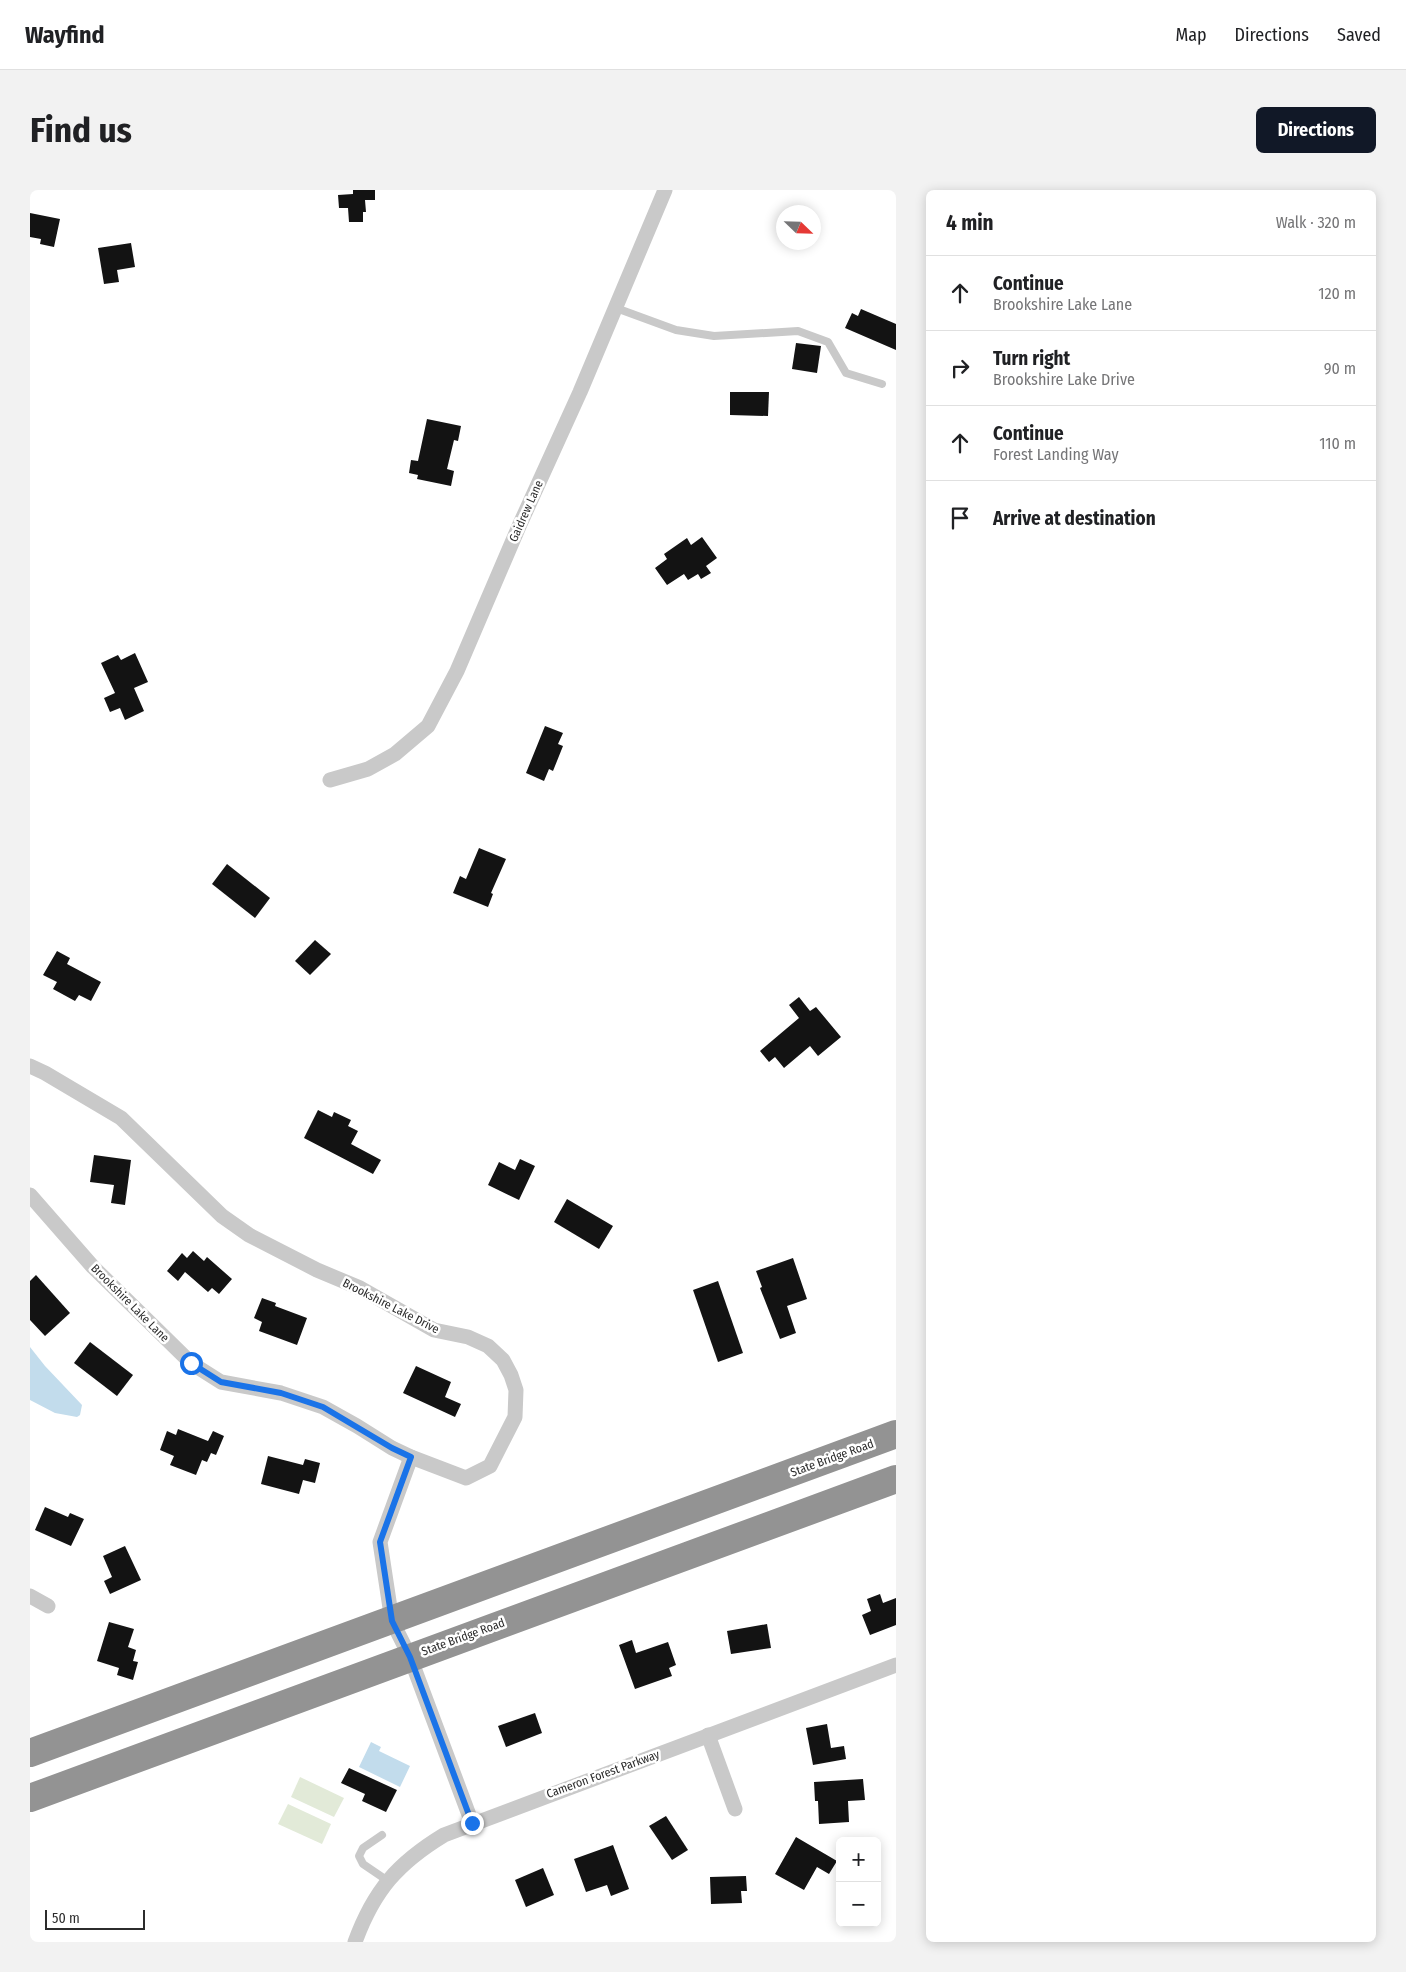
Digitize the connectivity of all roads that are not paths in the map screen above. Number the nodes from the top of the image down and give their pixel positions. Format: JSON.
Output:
{"nodes":[{"id":1,"x":665,"y":190,"type":"edge"},
{"id":2,"x":616,"y":308,"type":"junction"},
{"id":3,"x":882,"y":384,"type":"dead end"},
{"id":4,"x":330,"y":780,"type":"dead end"},
{"id":5,"x":30,"y":1066,"type":"edge"},
{"id":6,"x":30,"y":1195,"type":"edge"},
{"id":7,"x":896,"y":1434,"type":"edge"},
{"id":8,"x":411,"y":1457,"type":"junction"},
{"id":9,"x":896,"y":1480,"type":"edge"},
{"id":10,"x":30,"y":1596,"type":"edge"},
{"id":11,"x":48,"y":1606,"type":"dead end"},
{"id":12,"x":391,"y":1611,"type":"junction"},
{"id":13,"x":410,"y":1657,"type":"junction"},
{"id":14,"x":896,"y":1665,"type":"edge"},
{"id":15,"x":708,"y":1735,"type":"junction"},
{"id":16,"x":30,"y":1753,"type":"edge"},
{"id":17,"x":30,"y":1798,"type":"edge"},
{"id":18,"x":734,"y":1809,"type":"dead end"},
{"id":19,"x":472,"y":1823,"type":"junction"},
{"id":20,"x":382,"y":1835,"type":"dead end"},
{"id":21,"x":388,"y":1881,"type":"junction"},
{"id":22,"x":355,"y":1942,"type":"edge"}],
"edges":[{"from":1,"to":2,"type":"street","name":"Gaidrew Lane"},
{"from":2,"to":3,"type":"lane"},
{"from":2,"to":4,"type":"street","name":"Gaidrew Lane"},
{"from":5,"to":8,"type":"street","name":"Brookshire Lake Drive"},
{"from":6,"to":8,"type":"street","name":"Brookshire Lake Lane"},
{"from":7,"to":12,"type":"highway","name":"State Bridge Road"},
{"from":8,"to":12,"type":"street"},
{"from":9,"to":13,"type":"highway","name":"State Bridge Road"},
{"from":10,"to":11,"type":"street"},
{"from":12,"to":13,"type":"street"},
{"from":12,"to":16,"type":"highway","name":"State Bridge Road"},
{"from":13,"to":17,"type":"highway","name":"State Bridge Road"},
{"from":13,"to":19,"type":"street"},
{"from":14,"to":15,"type":"street","name":"Cameron Forest Parkway"},
{"from":15,"to":18,"type":"street"},
{"from":15,"to":19,"type":"street","name":"Cameron Forest Parkway"},
{"from":19,"to":21,"type":"street","name":"Cameron Forest Parkway"},
{"from":20,"to":21,"type":"lane"},
{"from":21,"to":22,"type":"street","name":"Cameron Forest Parkway"}]}
